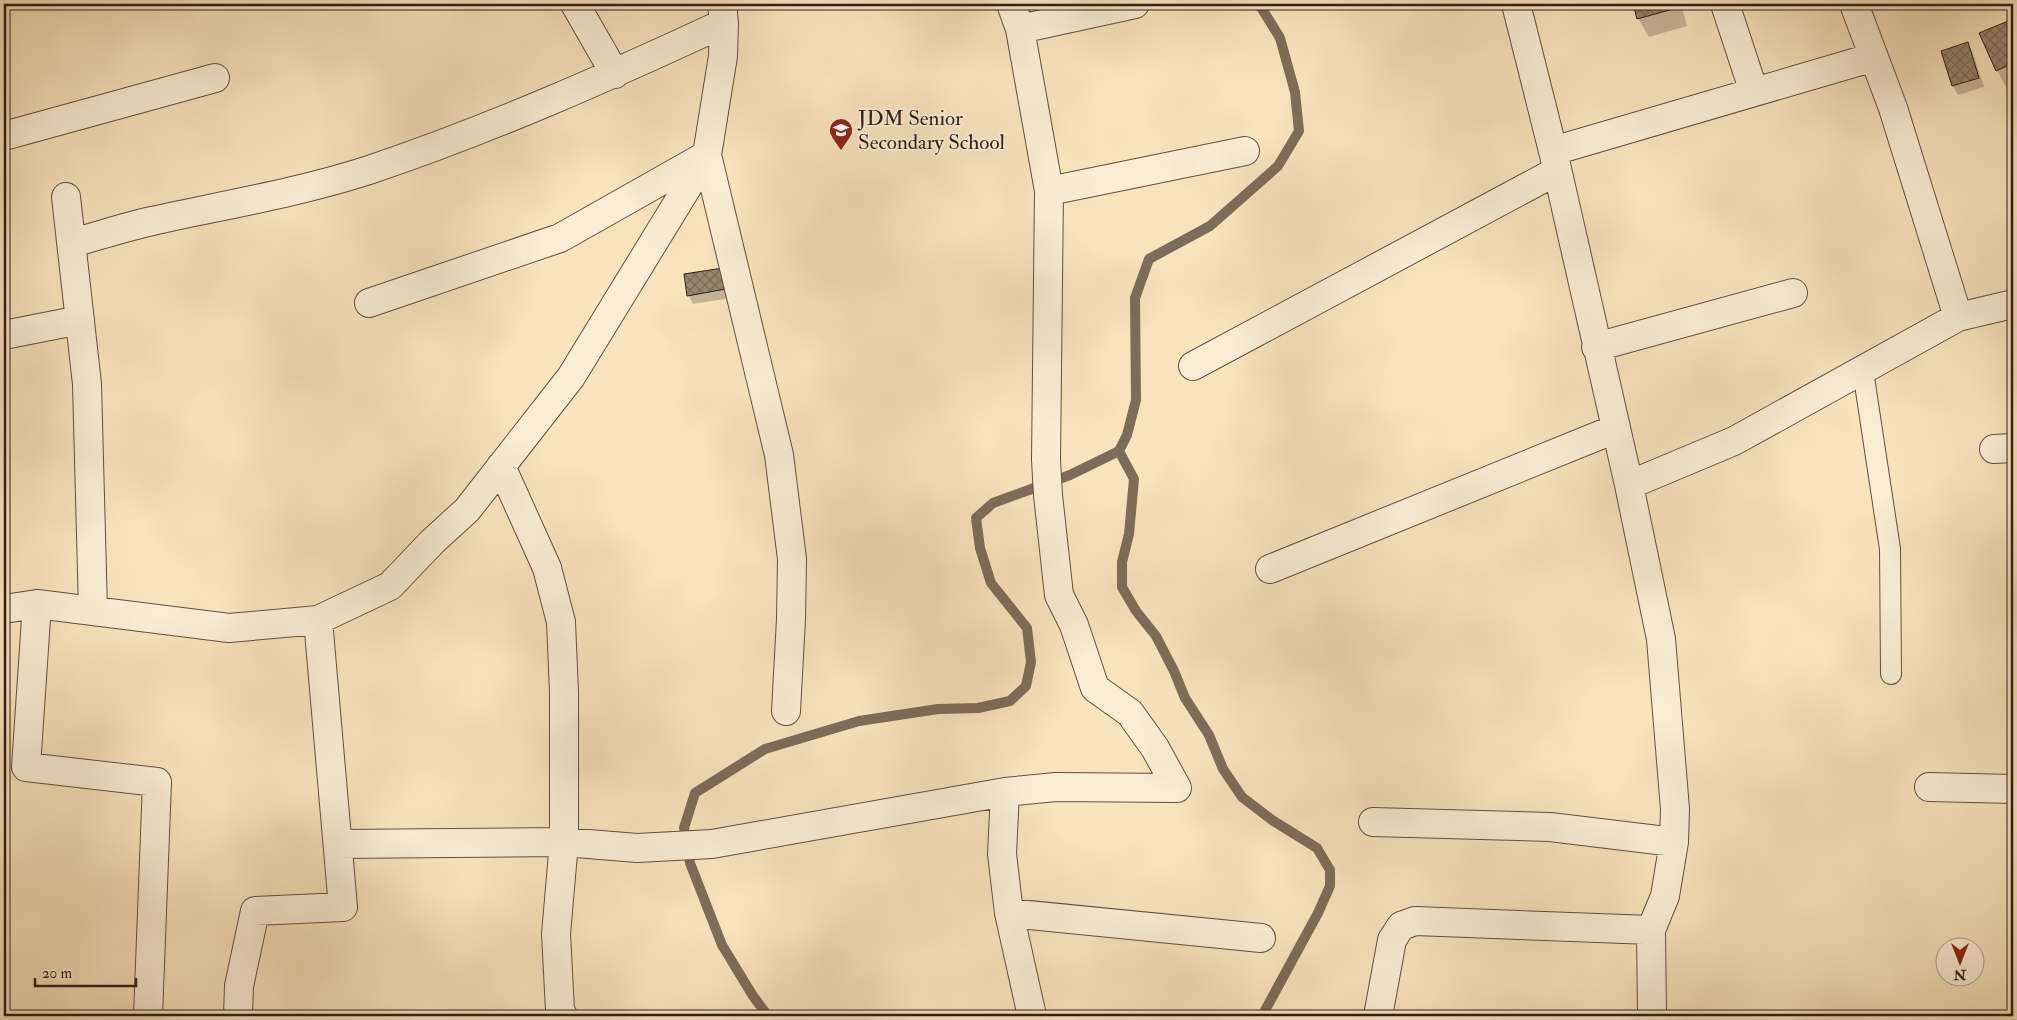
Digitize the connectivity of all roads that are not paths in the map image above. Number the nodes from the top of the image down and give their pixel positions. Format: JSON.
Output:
{"nodes":[{"id":1,"x":575,"y":4,"type":"edge"},
{"id":2,"x":1011,"y":4,"type":"edge"},
{"id":3,"x":1135,"y":4,"type":"edge"},
{"id":4,"x":1516,"y":4,"type":"edge"},
{"id":5,"x":1725,"y":4,"type":"edge"},
{"id":6,"x":1854,"y":4,"type":"edge"},
{"id":7,"x":723,"y":13,"type":"edge"},
{"id":8,"x":1020,"y":29,"type":"junction"},
{"id":9,"x":1874,"y":57,"type":"junction"},
{"id":10,"x":615,"y":74,"type":"junction"},
{"id":11,"x":214,"y":78,"type":"dead end"},
{"id":12,"x":1754,"y":92,"type":"junction"},
{"id":13,"x":4,"y":136,"type":"edge"},
{"id":14,"x":1245,"y":150,"type":"dead end"},
{"id":15,"x":707,"y":155,"type":"junction"},
{"id":16,"x":1555,"y":161,"type":"junction"},
{"id":17,"x":1049,"y":191,"type":"junction"},
{"id":18,"x":66,"y":197,"type":"dead end"},
{"id":19,"x":72,"y":243,"type":"junction"},
{"id":20,"x":1793,"y":293,"type":"dead end"},
{"id":21,"x":369,"y":303,"type":"dead end"},
{"id":22,"x":2013,"y":304,"type":"edge"},
{"id":23,"x":1958,"y":317,"type":"junction"},
{"id":24,"x":80,"y":320,"type":"junction"},
{"id":25,"x":4,"y":335,"type":"edge"},
{"id":26,"x":1596,"y":347,"type":"junction"},
{"id":27,"x":1194,"y":366,"type":"dead end"},
{"id":28,"x":1863,"y":371,"type":"junction"},
{"id":29,"x":1615,"y":429,"type":"junction"},
{"id":30,"x":501,"y":466,"type":"junction"},
{"id":31,"x":1629,"y":486,"type":"junction"},
{"id":32,"x":1270,"y":570,"type":"dead end"},
{"id":33,"x":37,"y":604,"type":"junction"},
{"id":34,"x":4,"y":609,"type":"edge"},
{"id":35,"x":93,"y":610,"type":"junction"},
{"id":36,"x":318,"y":620,"type":"junction"},
{"id":37,"x":1892,"y":674,"type":"dead end"},
{"id":38,"x":786,"y":711,"type":"dead end"},
{"id":39,"x":1929,"y":787,"type":"dead end"},
{"id":40,"x":2013,"y":789,"type":"edge"},
{"id":41,"x":1005,"y":792,"type":"junction"},
{"id":42,"x":1373,"y":822,"type":"dead end"},
{"id":43,"x":564,"y":842,"type":"junction"},
{"id":44,"x":1674,"y":842,"type":"junction"},
{"id":45,"x":338,"y":844,"type":"junction"},
{"id":46,"x":1009,"y":913,"type":"junction"},
{"id":47,"x":1651,"y":930,"type":"junction"},
{"id":48,"x":1261,"y":938,"type":"dead end"},
{"id":49,"x":148,"y":1016,"type":"edge"},
{"id":50,"x":238,"y":1016,"type":"edge"},
{"id":51,"x":563,"y":1016,"type":"edge"},
{"id":52,"x":1032,"y":1016,"type":"edge"},
{"id":53,"x":1378,"y":1016,"type":"edge"},
{"id":54,"x":1652,"y":1016,"type":"edge"}],
"edges":[{"from":1,"to":10,"type":"street"},
{"from":2,"to":8,"type":"street"},
{"from":3,"to":8,"type":"street"},
{"from":4,"to":16,"type":"street"},
{"from":5,"to":12,"type":"street"},
{"from":6,"to":9,"type":"street"},
{"from":7,"to":10,"type":"street"},
{"from":7,"to":15,"type":"street"},
{"from":8,"to":17,"type":"street"},
{"from":9,"to":12,"type":"street"},
{"from":9,"to":23,"type":"street"},
{"from":10,"to":19,"type":"street"},
{"from":11,"to":13,"type":"street"},
{"from":12,"to":16,"type":"street"},
{"from":14,"to":17,"type":"street"},
{"from":15,"to":21,"type":"street"},
{"from":15,"to":30,"type":"street"},
{"from":15,"to":38,"type":"street"},
{"from":16,"to":26,"type":"street"},
{"from":16,"to":27,"type":"street"},
{"from":17,"to":41,"type":"street"},
{"from":18,"to":19,"type":"street"},
{"from":19,"to":24,"type":"street"},
{"from":20,"to":26,"type":"street"},
{"from":22,"to":23,"type":"street"},
{"from":23,"to":28,"type":"street"},
{"from":24,"to":25,"type":"street"},
{"from":24,"to":35,"type":"street"},
{"from":26,"to":29,"type":"street"},
{"from":28,"to":31,"type":"street"},
{"from":28,"to":37,"type":"lane"},
{"from":29,"to":31,"type":"street"},
{"from":29,"to":32,"type":"street"},
{"from":30,"to":36,"type":"street"},
{"from":30,"to":43,"type":"street"},
{"from":31,"to":44,"type":"street"},
{"from":33,"to":34,"type":"street"},
{"from":33,"to":35,"type":"street"},
{"from":33,"to":49,"type":"street"},
{"from":35,"to":36,"type":"street"},
{"from":36,"to":45,"type":"street"},
{"from":39,"to":40,"type":"street"},
{"from":41,"to":43,"type":"street"},
{"from":41,"to":46,"type":"street"},
{"from":42,"to":44,"type":"street"},
{"from":43,"to":45,"type":"street"},
{"from":43,"to":51,"type":"street"},
{"from":44,"to":47,"type":"street"},
{"from":45,"to":50,"type":"street"},
{"from":46,"to":48,"type":"street"},
{"from":46,"to":52,"type":"street"},
{"from":47,"to":53,"type":"street"},
{"from":47,"to":54,"type":"street"}]}
